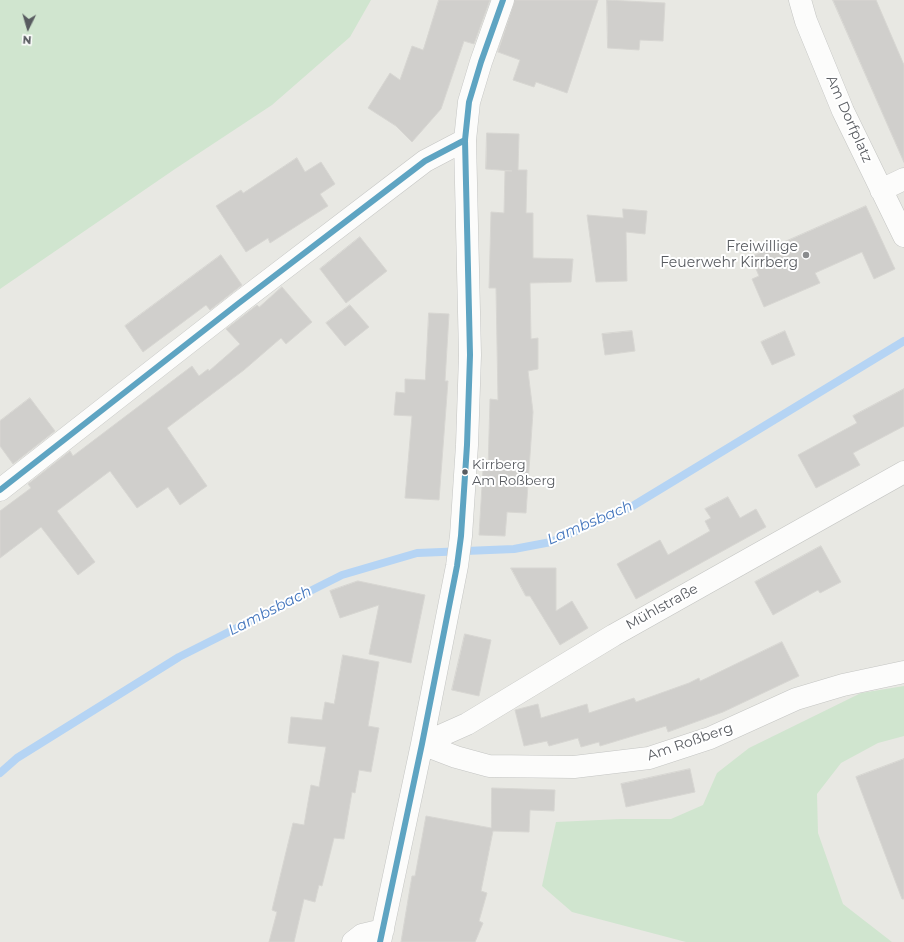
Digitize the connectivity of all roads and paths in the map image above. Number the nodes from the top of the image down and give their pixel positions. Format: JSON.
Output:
{"nodes":[{"id":1,"x":503,"y":0,"type":"edge"},
{"id":2,"x":800,"y":0,"type":"edge"},
{"id":3,"x":465,"y":140,"type":"junction"},
{"id":4,"x":904,"y":179,"type":"edge"},
{"id":5,"x":881,"y":190,"type":"junction"},
{"id":6,"x":904,"y":236,"type":"edge"},
{"id":7,"x":904,"y":472,"type":"edge"},
{"id":8,"x":0,"y":490,"type":"edge"},
{"id":9,"x":904,"y":672,"type":"edge"},
{"id":10,"x":422,"y":744,"type":"junction"},
{"id":11,"x":381,"y":936,"type":"edge"},
{"id":12,"x":353,"y":942,"type":"edge"}],
"edges":[{"from":1,"to":3,"type":"street"},
{"from":2,"to":5,"type":"street","name":"Am Dorfplatz"},
{"from":3,"to":8,"type":"street"},
{"from":3,"to":10,"type":"street"},
{"from":4,"to":5,"type":"street"},
{"from":5,"to":6,"type":"street","name":"Am Dorfplatz"},
{"from":7,"to":10,"type":"street","name":"Mühlstraße"},
{"from":9,"to":10,"type":"street","name":"Am Roßberg"},
{"from":10,"to":11,"type":"street"},
{"from":11,"to":12,"type":"street"}]}
